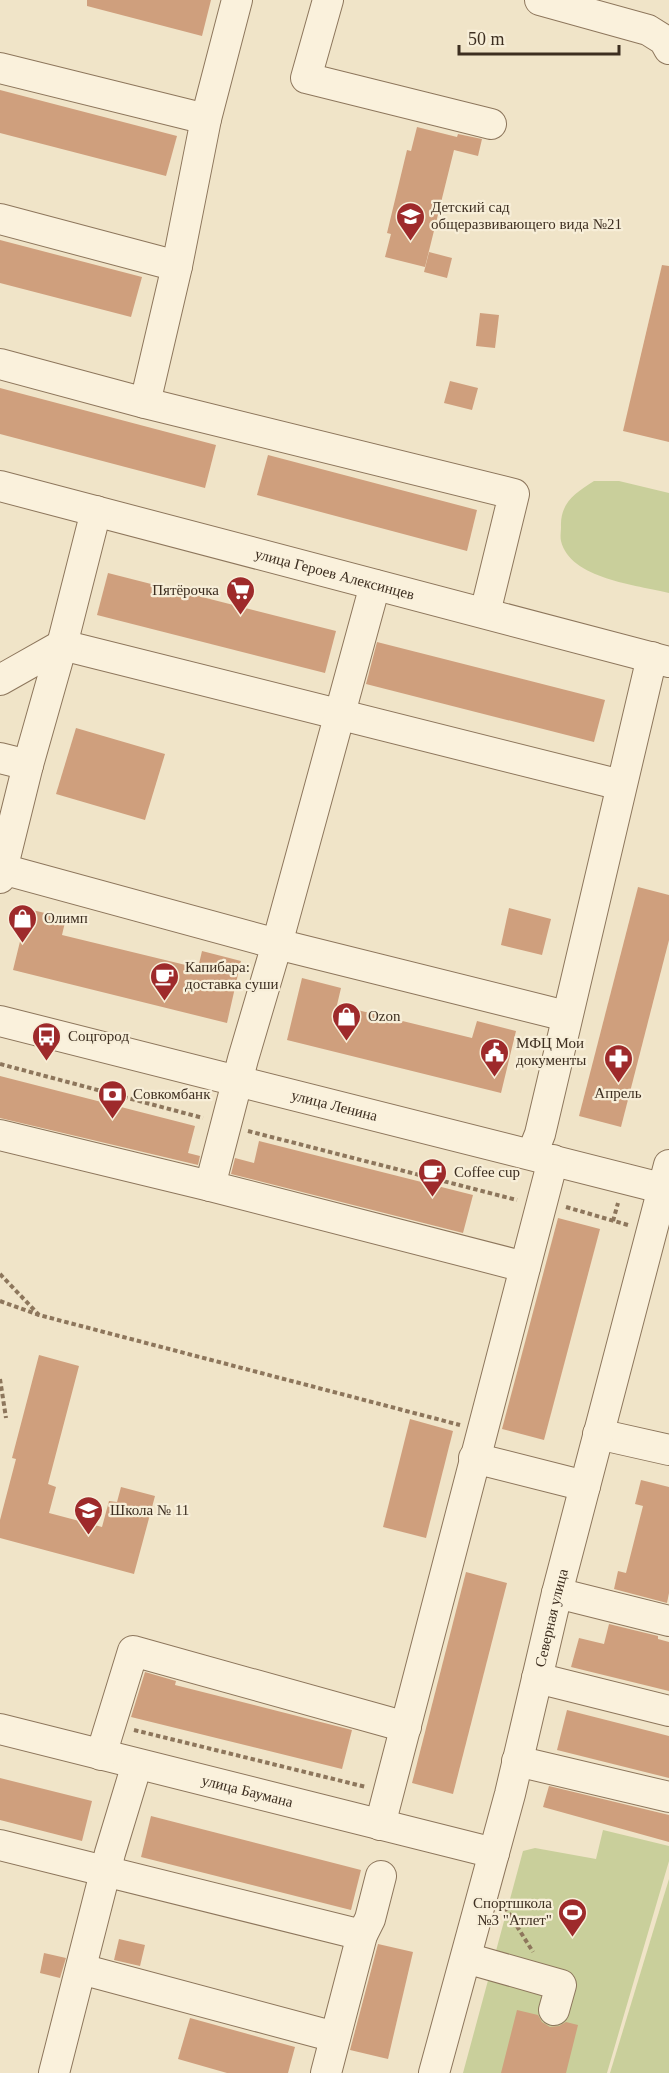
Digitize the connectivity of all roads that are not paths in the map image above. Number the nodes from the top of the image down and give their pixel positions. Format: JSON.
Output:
{"nodes":[{"id":1,"x":237,"y":0,"type":"edge"},
{"id":2,"x":328,"y":0,"type":"edge"},
{"id":3,"x":540,"y":0,"type":"edge"},
{"id":4,"x":669,"y":49,"type":"edge"},
{"id":5,"x":0,"y":68,"type":"edge"},
{"id":6,"x":206,"y":119,"type":"junction"},
{"id":7,"x":491,"y":124,"type":"dead end"},
{"id":8,"x":0,"y":219,"type":"edge"},
{"id":9,"x":177,"y":266,"type":"junction"},
{"id":10,"x":0,"y":364,"type":"edge"},
{"id":11,"x":145,"y":403,"type":"junction"},
{"id":12,"x":0,"y":486,"type":"edge"},
{"id":13,"x":96,"y":512,"type":"junction"},
{"id":14,"x":375,"y":585,"type":"junction"},
{"id":15,"x":484,"y":613,"type":"junction"},
{"id":16,"x":62,"y":645,"type":"junction"},
{"id":17,"x":661,"y":659,"type":"edge"},
{"id":18,"x":0,"y":680,"type":"edge"},
{"id":19,"x":340,"y":713,"type":"junction"},
{"id":20,"x":14,"y":761,"type":"edge"},
{"id":21,"x":621,"y":785,"type":"junction"},
{"id":22,"x":7,"y":821,"type":"edge"},
{"id":23,"x":1,"y":874,"type":"edge"},
{"id":24,"x":277,"y":944,"type":"junction"},
{"id":25,"x":566,"y":1016,"type":"junction"},
{"id":26,"x":0,"y":1021,"type":"edge"},
{"id":27,"x":238,"y":1081,"type":"junction"},
{"id":28,"x":0,"y":1135,"type":"edge"},
{"id":29,"x":543,"y":1157,"type":"junction"},
{"id":30,"x":667,"y":1181,"type":"edge"},
{"id":31,"x":210,"y":1186,"type":"junction"},
{"id":32,"x":525,"y":1267,"type":"junction"},
{"id":33,"x":598,"y":1434,"type":"junction"},
{"id":34,"x":478,"y":1444,"type":"junction"},
{"id":35,"x":669,"y":1450,"type":"edge"},
{"id":36,"x":585,"y":1486,"type":"junction"},
{"id":37,"x":557,"y":1593,"type":"junction"},
{"id":38,"x":669,"y":1621,"type":"edge"},
{"id":39,"x":537,"y":1678,"type":"junction"},
{"id":40,"x":669,"y":1711,"type":"edge"},
{"id":41,"x":406,"y":1727,"type":"junction"},
{"id":42,"x":0,"y":1729,"type":"edge"},
{"id":43,"x":101,"y":1755,"type":"junction"},
{"id":44,"x":518,"y":1761,"type":"junction"},
{"id":45,"x":137,"y":1764,"type":"junction"},
{"id":46,"x":669,"y":1797,"type":"edge"},
{"id":47,"x":380,"y":1825,"type":"junction"},
{"id":48,"x":0,"y":1845,"type":"edge"},
{"id":49,"x":490,"y":1866,"type":"junction"},
{"id":50,"x":106,"y":1871,"type":"junction"},
{"id":51,"x":381,"y":1876,"type":"dead end"},
{"id":52,"x":362,"y":1935,"type":"junction"},
{"id":53,"x":466,"y":1958,"type":"junction"},
{"id":54,"x":81,"y":1968,"type":"junction"},
{"id":55,"x":554,"y":2010,"type":"dead end"},
{"id":56,"x":335,"y":2037,"type":"junction"},
{"id":57,"x":54,"y":2073,"type":"edge"},
{"id":58,"x":326,"y":2073,"type":"edge"},
{"id":59,"x":434,"y":2073,"type":"edge"}],
"edges":[{"from":1,"to":6,"type":"street"},
{"from":2,"to":7,"type":"street"},
{"from":3,"to":4,"type":"street"},
{"from":5,"to":6,"type":"street"},
{"from":6,"to":9,"type":"street"},
{"from":8,"to":9,"type":"street"},
{"from":9,"to":11,"type":"street"},
{"from":10,"to":11,"type":"street"},
{"from":11,"to":15,"type":"street"},
{"from":12,"to":13,"type":"street","name":"улица Героев Алексинцев"},
{"from":13,"to":14,"type":"street","name":"улица Героев Алексинцев"},
{"from":13,"to":16,"type":"street"},
{"from":14,"to":15,"type":"street","name":"улица Героев Алексинцев"},
{"from":14,"to":19,"type":"street"},
{"from":15,"to":17,"type":"street","name":"улица Героев Алексинцев"},
{"from":16,"to":18,"type":"street"},
{"from":16,"to":19,"type":"street"},
{"from":16,"to":20,"type":"street"},
{"from":17,"to":21,"type":"street"},
{"from":19,"to":21,"type":"street"},
{"from":19,"to":24,"type":"street"},
{"from":20,"to":22,"type":"street"},
{"from":21,"to":25,"type":"street"},
{"from":22,"to":23,"type":"street"},
{"from":23,"to":24,"type":"street"},
{"from":24,"to":25,"type":"street"},
{"from":24,"to":27,"type":"street"},
{"from":25,"to":29,"type":"street"},
{"from":26,"to":27,"type":"street","name":"улица Ленина"},
{"from":27,"to":29,"type":"street","name":"улица Ленина"},
{"from":27,"to":31,"type":"street"},
{"from":28,"to":31,"type":"street"},
{"from":29,"to":30,"type":"street","name":"улица Ленина"},
{"from":29,"to":32,"type":"street"},
{"from":30,"to":33,"type":"street","name":"Северная улица"},
{"from":31,"to":32,"type":"street"},
{"from":32,"to":34,"type":"street"},
{"from":33,"to":35,"type":"street"},
{"from":33,"to":36,"type":"street","name":"Северная улица"},
{"from":34,"to":36,"type":"street"},
{"from":34,"to":41,"type":"street"},
{"from":36,"to":37,"type":"street","name":"Северная улица"},
{"from":37,"to":38,"type":"street"},
{"from":37,"to":39,"type":"street","name":"Северная улица"},
{"from":39,"to":40,"type":"street"},
{"from":39,"to":44,"type":"street","name":"Северная улица"},
{"from":41,"to":43,"type":"street"},
{"from":41,"to":47,"type":"street"},
{"from":42,"to":43,"type":"street","name":"улица Баумана"},
{"from":43,"to":45,"type":"street","name":"улица Баумана"},
{"from":44,"to":46,"type":"street"},
{"from":44,"to":49,"type":"street","name":"Северная улица"},
{"from":45,"to":47,"type":"street","name":"улица Баумана"},
{"from":45,"to":50,"type":"street"},
{"from":47,"to":49,"type":"street","name":"улица Баумана"},
{"from":48,"to":50,"type":"street"},
{"from":49,"to":53,"type":"street","name":"Северная улица"},
{"from":50,"to":52,"type":"street"},
{"from":50,"to":54,"type":"street"},
{"from":51,"to":52,"type":"street"},
{"from":52,"to":56,"type":"street"},
{"from":53,"to":55,"type":"street"},
{"from":53,"to":59,"type":"street","name":"Северная улица"},
{"from":54,"to":56,"type":"street"},
{"from":54,"to":57,"type":"street"},
{"from":56,"to":58,"type":"street"}]}
